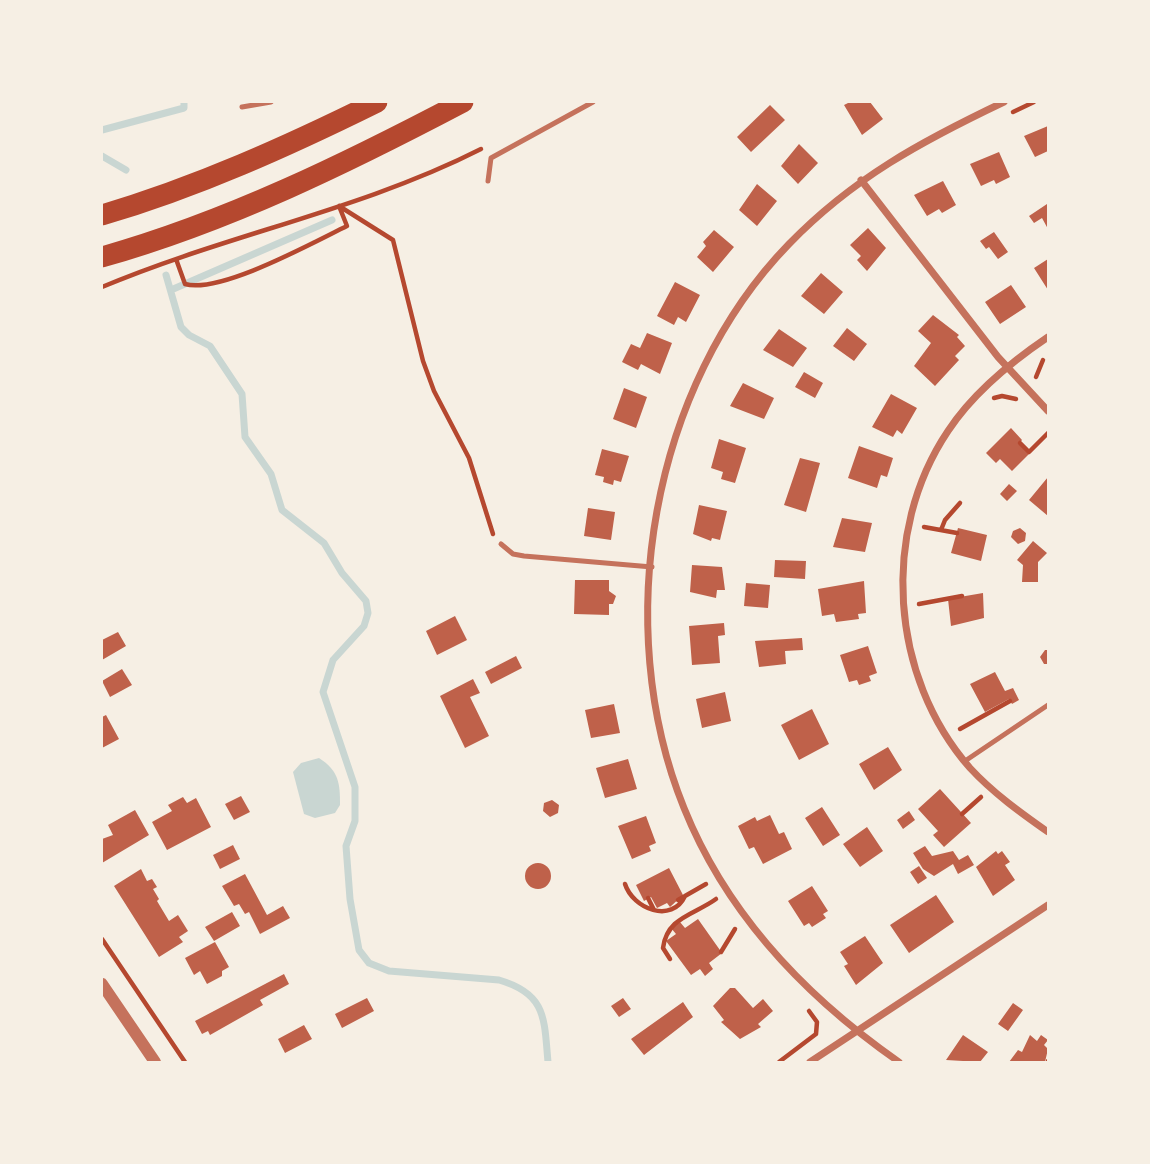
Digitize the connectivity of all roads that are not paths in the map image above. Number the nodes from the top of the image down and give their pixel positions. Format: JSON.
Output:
{"nodes":[{"id":1,"x":271,"y":102,"type":"edge"},
{"id":2,"x":377,"y":102,"type":"edge"},
{"id":3,"x":463,"y":102,"type":"edge"},
{"id":4,"x":593,"y":102,"type":"edge"},
{"id":5,"x":1004,"y":102,"type":"edge"},
{"id":6,"x":242,"y":107,"type":"dead end"},
{"id":7,"x":861,"y":180,"type":"junction"},
{"id":8,"x":488,"y":181,"type":"dead end"},
{"id":9,"x":111,"y":212,"type":"edge"},
{"id":10,"x":102,"y":257,"type":"edge"},
{"id":11,"x":1048,"y":337,"type":"edge"},
{"id":12,"x":1007,"y":367,"type":"junction"},
{"id":13,"x":1048,"y":411,"type":"edge"},
{"id":14,"x":501,"y":544,"type":"road end"},
{"id":15,"x":652,"y":567,"type":"junction"},
{"id":16,"x":1048,"y":705,"type":"edge"},
{"id":17,"x":965,"y":761,"type":"junction"},
{"id":18,"x":1048,"y":832,"type":"edge"},
{"id":19,"x":1048,"y":905,"type":"edge"},
{"id":20,"x":102,"y":984,"type":"edge"},
{"id":21,"x":854,"y":1031,"type":"junction"},
{"id":22,"x":155,"y":1062,"type":"edge"},
{"id":23,"x":810,"y":1062,"type":"edge"},
{"id":24,"x":899,"y":1062,"type":"edge"}],
"edges":[{"from":1,"to":6,"type":"lane"},
{"from":2,"to":9,"type":"highway"},
{"from":3,"to":10,"type":"highway"},
{"from":4,"to":8,"type":"lane"},
{"from":5,"to":7,"type":"street"},
{"from":7,"to":12,"type":"street"},
{"from":7,"to":15,"type":"street"},
{"from":11,"to":12,"type":"street"},
{"from":12,"to":13,"type":"street"},
{"from":12,"to":17,"type":"street"},
{"from":14,"to":15,"type":"lane"},
{"from":15,"to":21,"type":"street"},
{"from":16,"to":17,"type":"lane"},
{"from":17,"to":18,"type":"street"},
{"from":19,"to":21,"type":"street"},
{"from":20,"to":22,"type":"street"},
{"from":21,"to":23,"type":"street"},
{"from":21,"to":24,"type":"street"}]}
